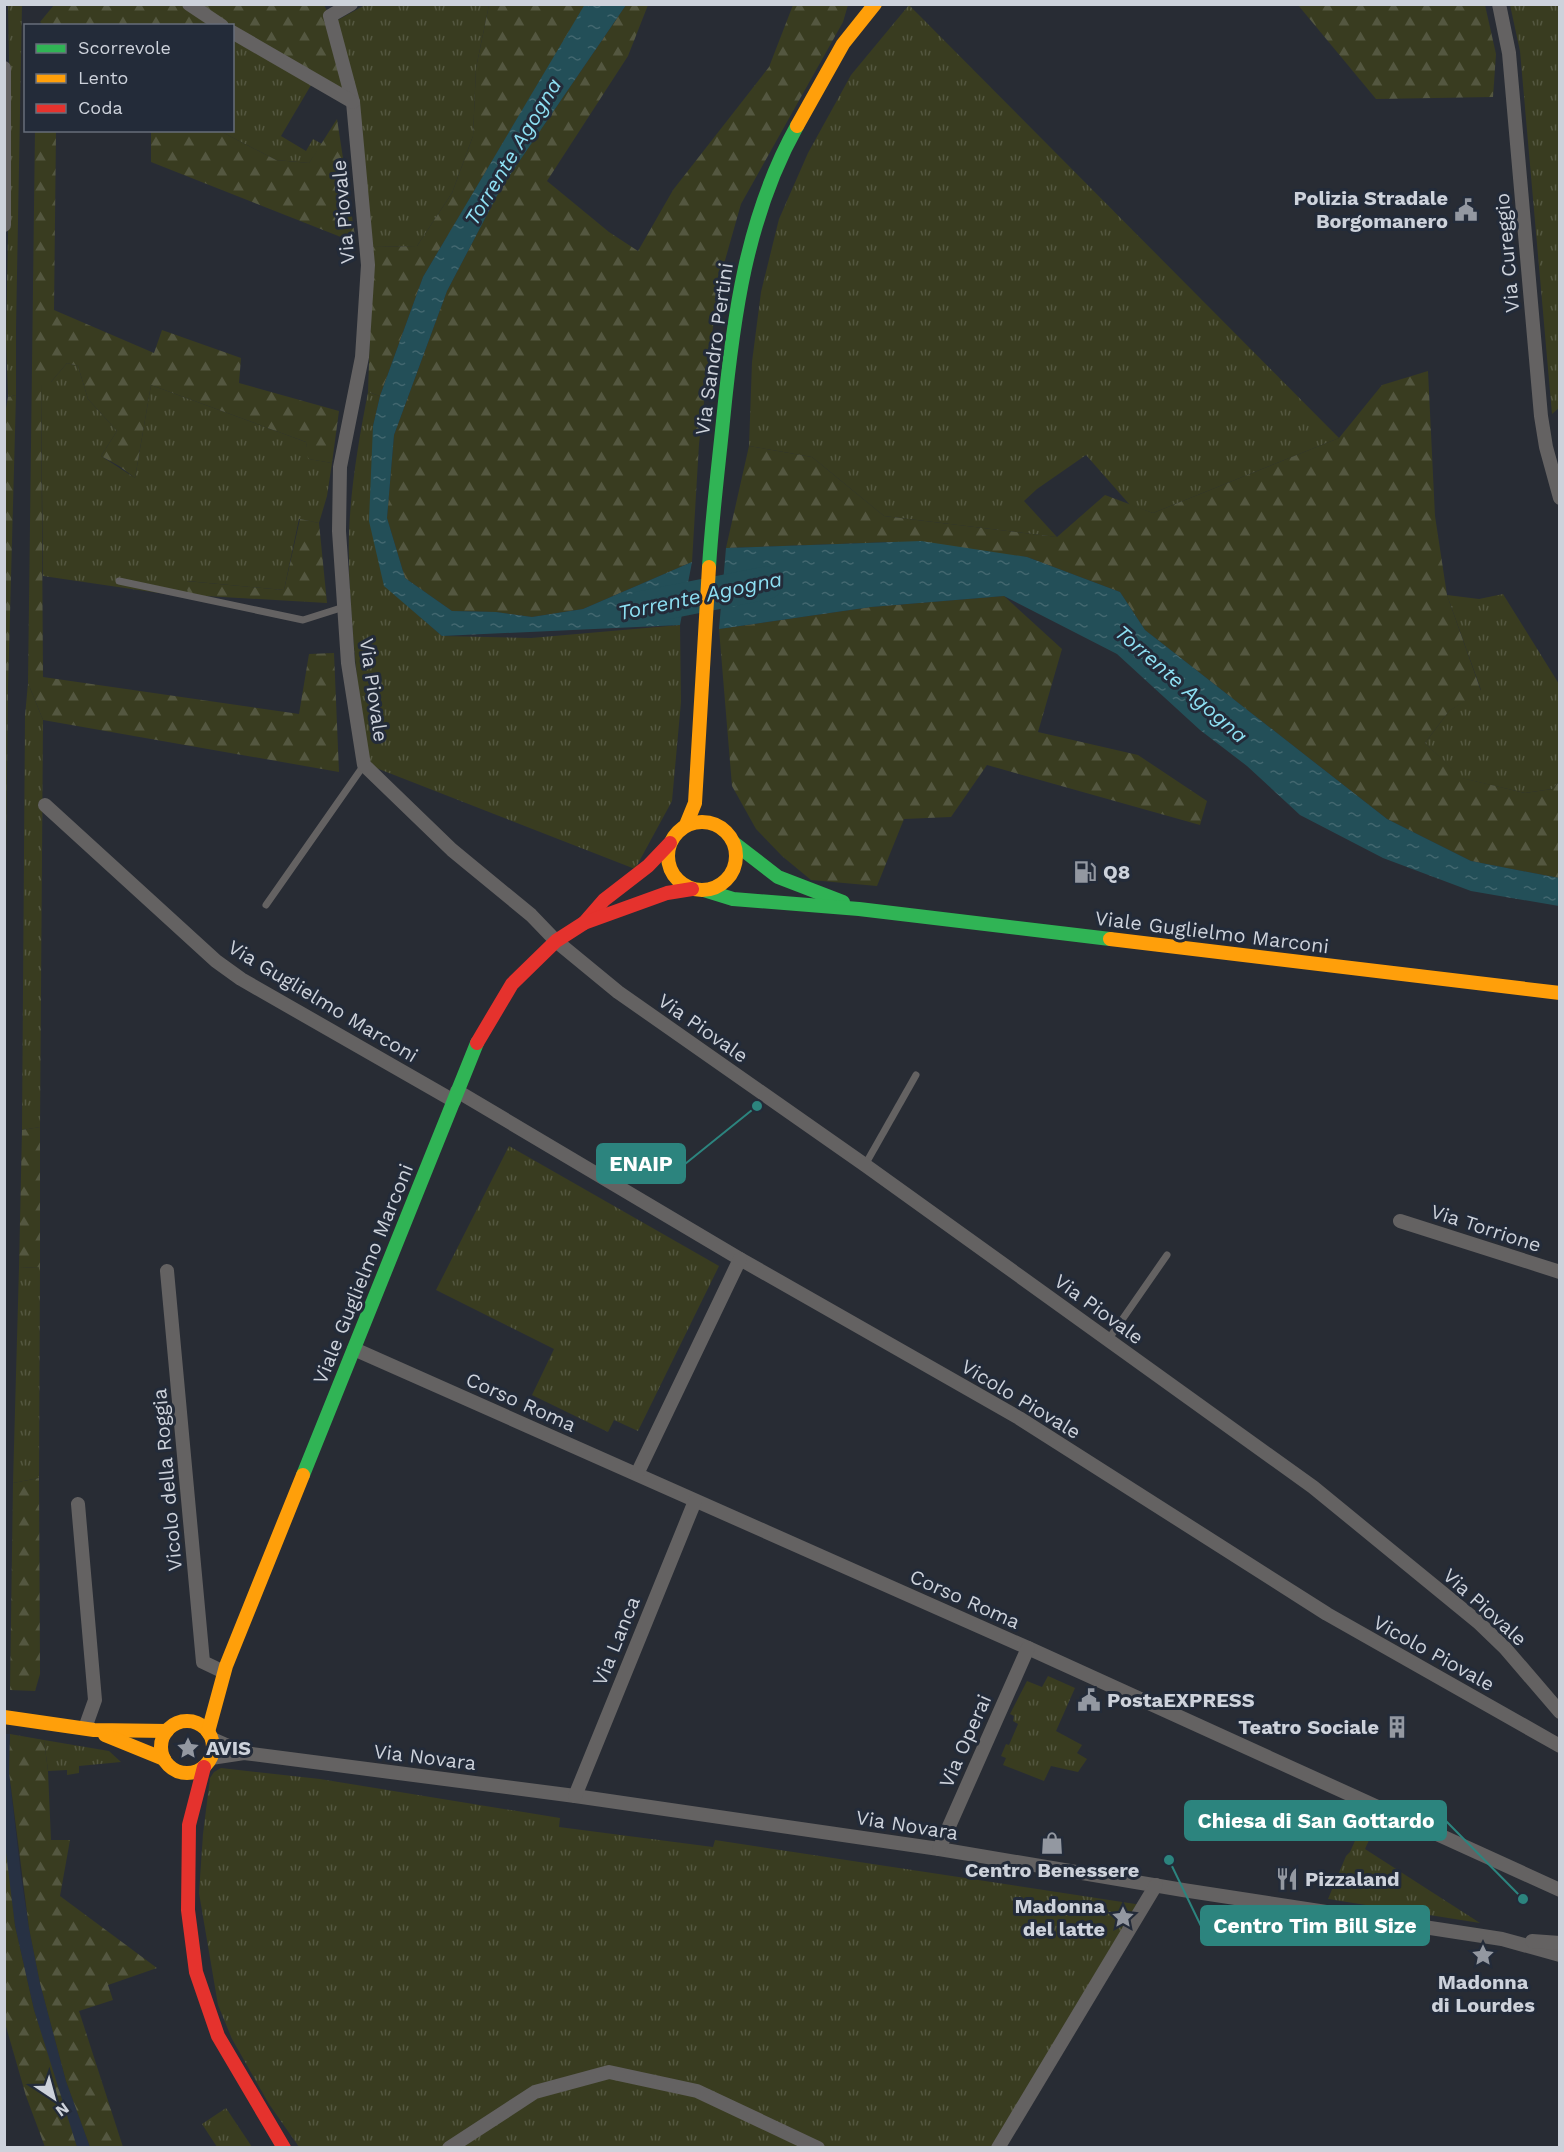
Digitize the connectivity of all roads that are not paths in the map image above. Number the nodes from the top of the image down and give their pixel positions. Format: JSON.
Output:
{"nodes":[{"id":1,"x":189,"y":4,"type":"edge"},
{"id":2,"x":351,"y":4,"type":"edge"},
{"id":3,"x":875,"y":4,"type":"edge"},
{"id":4,"x":1499,"y":4,"type":"edge"},
{"id":5,"x":219,"y":24,"type":"edge"},
{"id":6,"x":234,"y":33,"type":"edge"},
{"id":7,"x":4,"y":68,"type":"edge"},
{"id":8,"x":353,"y":102,"type":"junction"},
{"id":9,"x":4,"y":225,"type":"edge"},
{"id":10,"x":1560,"y":498,"type":"edge"},
{"id":11,"x":119,"y":581,"type":"dead end"},
{"id":12,"x":344,"y":607,"type":"junction"},
{"id":13,"x":698,"y":732,"type":"junction"},
{"id":14,"x":364,"y":765,"type":"junction"},
{"id":15,"x":45,"y":805,"type":"dead end"},
{"id":16,"x":715,"y":824,"type":"junction"},
{"id":17,"x":686,"y":825,"type":"junction"},
{"id":18,"x":670,"y":843,"type":"junction"},
{"id":19,"x":734,"y":843,"type":"junction"},
{"id":20,"x":698,"y":890,"type":"junction"},
{"id":21,"x":266,"y":904,"type":"dead end"},
{"id":22,"x":860,"y":909,"type":"junction"},
{"id":23,"x":584,"y":923,"type":"junction"},
{"id":24,"x":556,"y":941,"type":"junction"},
{"id":25,"x":1560,"y":993,"type":"edge"},
{"id":26,"x":916,"y":1074,"type":"dead end"},
{"id":27,"x":456,"y":1096,"type":"junction"},
{"id":28,"x":865,"y":1166,"type":"junction"},
{"id":29,"x":1400,"y":1221,"type":"dead end"},
{"id":30,"x":1167,"y":1255,"type":"dead end"},
{"id":31,"x":740,"y":1259,"type":"junction"},
{"id":32,"x":167,"y":1271,"type":"dead end"},
{"id":33,"x":1560,"y":1272,"type":"edge"},
{"id":34,"x":1108,"y":1340,"type":"junction"},
{"id":35,"x":354,"y":1349,"type":"junction"},
{"id":36,"x":637,"y":1474,"type":"junction"},
{"id":37,"x":695,"y":1501,"type":"junction"},
{"id":38,"x":78,"y":1504,"type":"dead end"},
{"id":39,"x":1028,"y":1648,"type":"junction"},
{"id":40,"x":224,"y":1672,"type":"junction"},
{"id":41,"x":1560,"y":1712,"type":"edge"},
{"id":42,"x":4,"y":1717,"type":"edge"},
{"id":43,"x":185,"y":1721,"type":"junction"},
{"id":44,"x":89,"y":1729,"type":"junction"},
{"id":45,"x":167,"y":1731,"type":"junction"},
{"id":46,"x":210,"y":1735,"type":"junction"},
{"id":47,"x":1560,"y":1746,"type":"edge"},
{"id":48,"x":244,"y":1753,"type":"junction"},
{"id":49,"x":164,"y":1760,"type":"junction"},
{"id":50,"x":207,"y":1762,"type":"junction"},
{"id":51,"x":179,"y":1781,"type":"junction"},
{"id":52,"x":575,"y":1796,"type":"junction"},
{"id":53,"x":189,"y":1825,"type":"junction"},
{"id":54,"x":939,"y":1849,"type":"junction"},
{"id":55,"x":1156,"y":1885,"type":"junction"},
{"id":56,"x":1560,"y":1890,"type":"edge"},
{"id":57,"x":1502,"y":1939,"type":"junction"},
{"id":58,"x":1560,"y":1943,"type":"edge"},
{"id":59,"x":1560,"y":1954,"type":"edge"},
{"id":60,"x":284,"y":2148,"type":"edge"},
{"id":61,"x":450,"y":2148,"type":"edge"},
{"id":62,"x":818,"y":2148,"type":"edge"},
{"id":63,"x":998,"y":2148,"type":"edge"}],
"edges":[{"from":1,"to":5,"type":"street"},
{"from":2,"to":8,"type":"street","name":"Via Piovale"},
{"from":3,"to":13,"type":"main road","name":"Via Sandro Pertini"},
{"from":4,"to":10,"type":"street","name":"Via Cureggio"},
{"from":6,"to":8,"type":"street"},
{"from":7,"to":9,"type":"street"},
{"from":8,"to":12,"type":"street","name":"Via Piovale"},
{"from":11,"to":12,"type":"lane"},
{"from":12,"to":14,"type":"street","name":"Via Piovale"},
{"from":13,"to":16,"type":"main road","name":"Via Sandro Pertini"},
{"from":13,"to":17,"type":"main road","name":"Via Sandro Pertini"},
{"from":14,"to":21,"type":"lane"},
{"from":14,"to":24,"type":"street","name":"Via Piovale"},
{"from":15,"to":27,"type":"street","name":"Via Guglielmo Marconi"},
{"from":16,"to":17,"type":"main road"},
{"from":16,"to":19,"type":"main road"},
{"from":17,"to":18,"type":"main road"},
{"from":18,"to":20,"type":"main road"},
{"from":18,"to":23,"type":"main road","name":"Viale Guglielmo Marconi"},
{"from":19,"to":20,"type":"main road"},
{"from":19,"to":22,"type":"main road","name":"Viale Guglielmo Marconi"},
{"from":20,"to":22,"type":"main road","name":"Viale Guglielmo Marconi"},
{"from":20,"to":23,"type":"main road","name":"Viale Guglielmo Marconi"},
{"from":22,"to":25,"type":"main road","name":"Viale Guglielmo Marconi"},
{"from":23,"to":24,"type":"main road","name":"Viale Guglielmo Marconi"},
{"from":24,"to":27,"type":"main road","name":"Viale Guglielmo Marconi"},
{"from":24,"to":28,"type":"street","name":"Via Piovale"},
{"from":26,"to":28,"type":"lane"},
{"from":27,"to":31,"type":"street","name":"Vicolo Piovale"},
{"from":27,"to":35,"type":"main road","name":"Viale Guglielmo Marconi"},
{"from":28,"to":34,"type":"street","name":"Via Piovale"},
{"from":29,"to":33,"type":"street","name":"Via Torrione"},
{"from":30,"to":34,"type":"lane"},
{"from":31,"to":36,"type":"street"},
{"from":31,"to":47,"type":"street","name":"Vicolo Piovale"},
{"from":32,"to":40,"type":"street","name":"Vicolo della Roggia"},
{"from":34,"to":41,"type":"street","name":"Via Piovale"},
{"from":35,"to":36,"type":"street","name":"Corso Roma"},
{"from":35,"to":40,"type":"main road","name":"Viale Guglielmo Marconi"},
{"from":36,"to":37,"type":"street","name":"Corso Roma"},
{"from":37,"to":39,"type":"street","name":"Corso Roma"},
{"from":37,"to":52,"type":"street","name":"Via Lanca"},
{"from":38,"to":44,"type":"street"},
{"from":39,"to":54,"type":"street","name":"Via Operai"},
{"from":39,"to":56,"type":"street","name":"Corso Roma"},
{"from":40,"to":43,"type":"main road","name":"Viale Guglielmo Marconi"},
{"from":40,"to":46,"type":"main road","name":"Viale Guglielmo Marconi"},
{"from":42,"to":44,"type":"main road"},
{"from":43,"to":45,"type":"main road"},
{"from":43,"to":46,"type":"main road"},
{"from":44,"to":45,"type":"main road"},
{"from":44,"to":49,"type":"main road"},
{"from":45,"to":49,"type":"main road"},
{"from":46,"to":48,"type":"street","name":"Via Novara"},
{"from":46,"to":50,"type":"main road"},
{"from":48,"to":50,"type":"street","name":"Via Novara"},
{"from":48,"to":52,"type":"street","name":"Via Novara"},
{"from":49,"to":51,"type":"main road"},
{"from":50,"to":51,"type":"main road"},
{"from":50,"to":53,"type":"main road"},
{"from":51,"to":53,"type":"main road"},
{"from":52,"to":54,"type":"street","name":"Via Novara"},
{"from":53,"to":60,"type":"main road"},
{"from":54,"to":55,"type":"street","name":"Via Novara"},
{"from":55,"to":57,"type":"street","name":"Via Novara"},
{"from":55,"to":63,"type":"street"},
{"from":57,"to":58,"type":"street"},
{"from":57,"to":59,"type":"street","name":"Via Novara"},
{"from":61,"to":62,"type":"street"}]}
